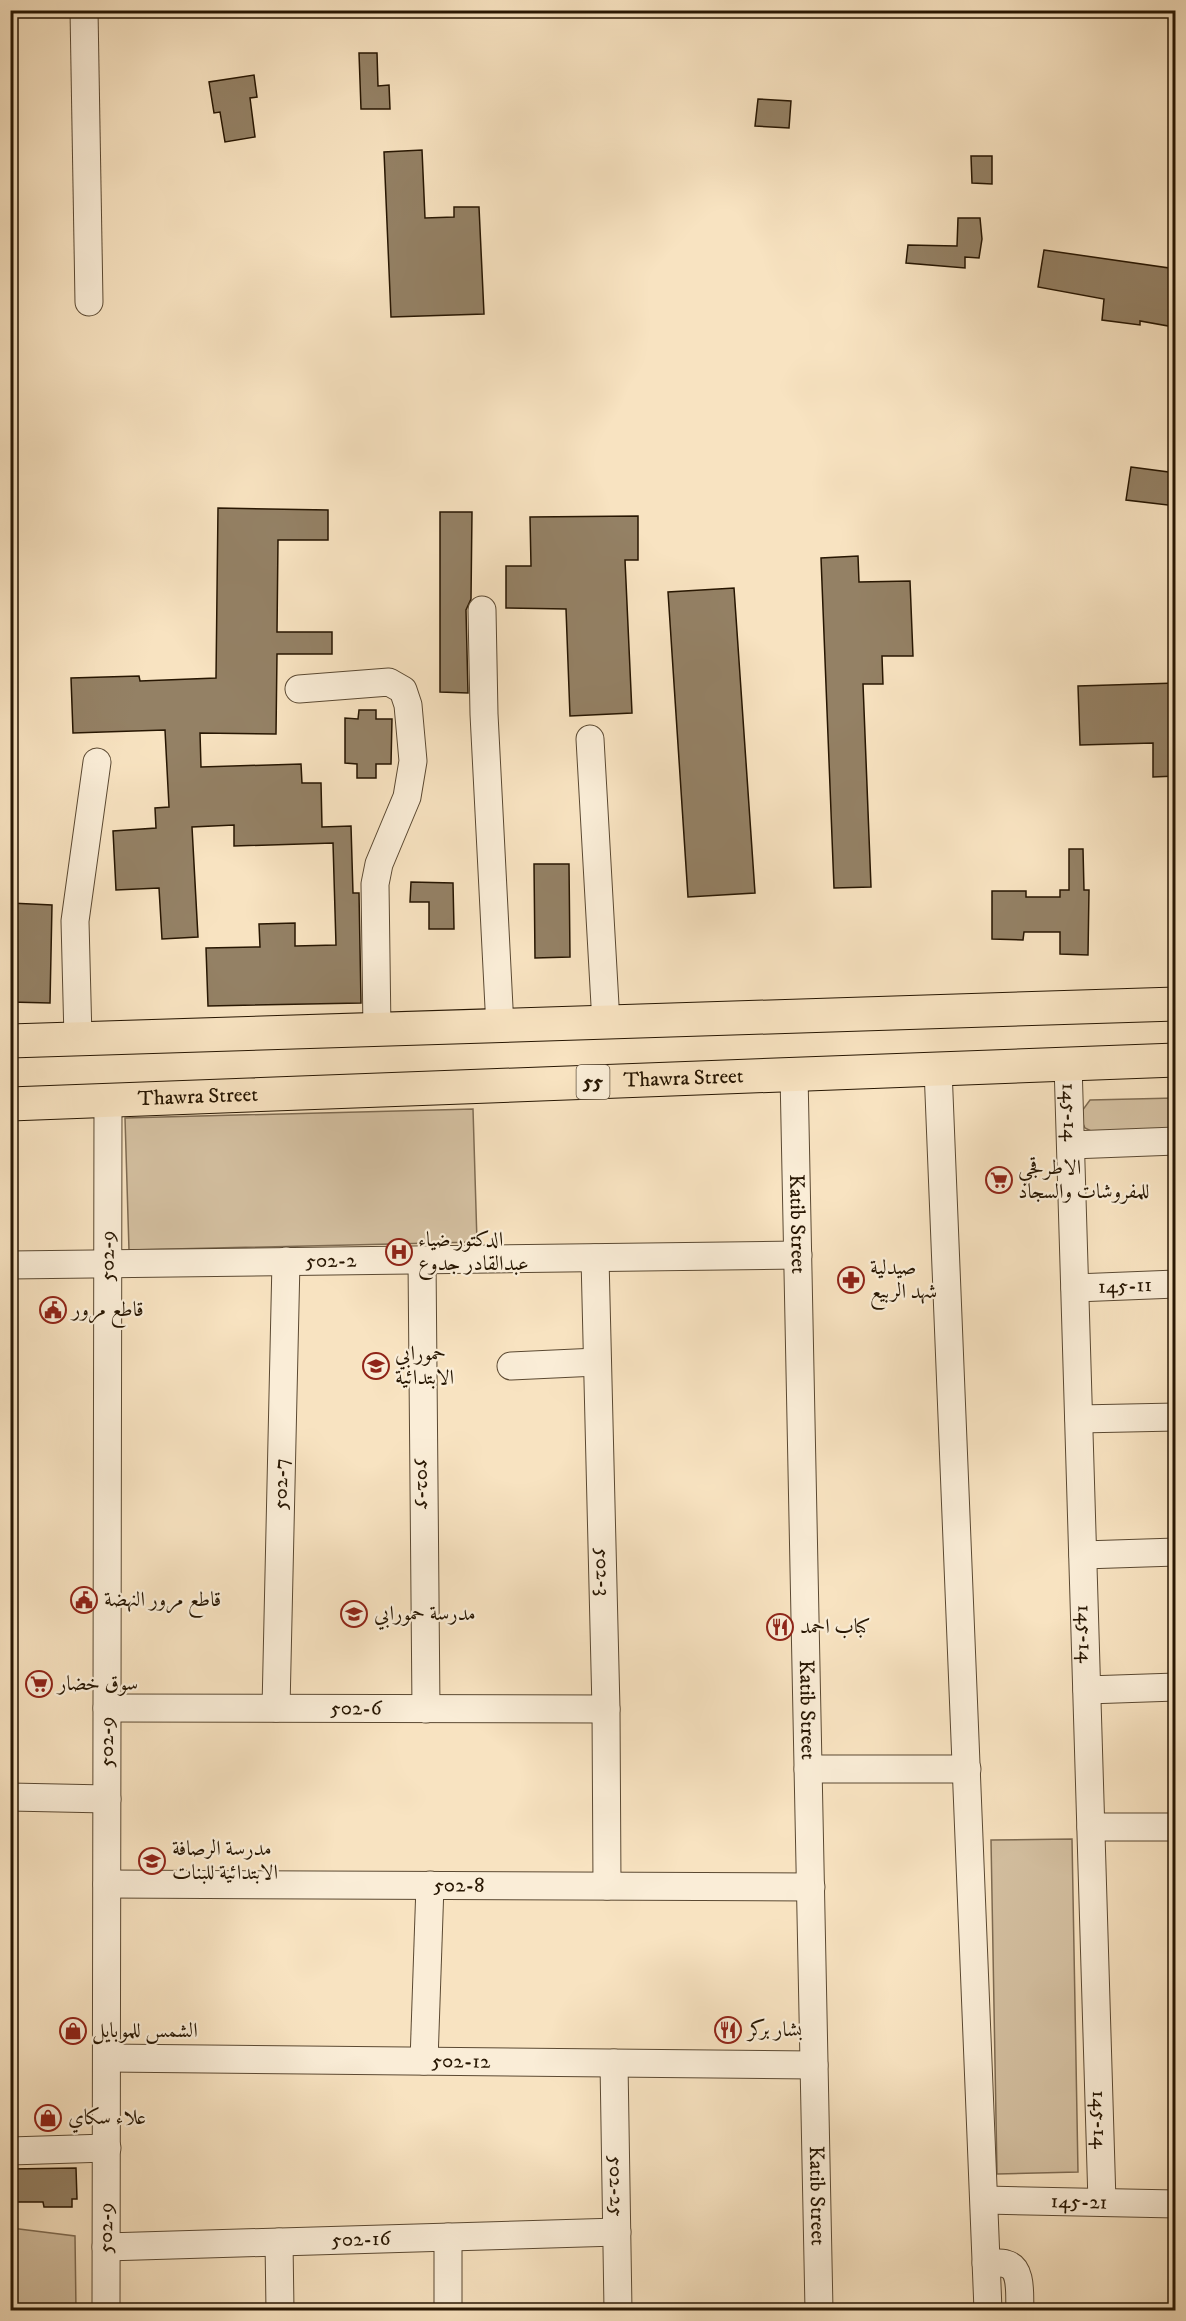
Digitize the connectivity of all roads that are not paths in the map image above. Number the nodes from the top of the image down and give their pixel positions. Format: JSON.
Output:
{"nodes":[{"id":1,"x":84,"y":10,"type":"edge"},
{"id":2,"x":89,"y":302,"type":"dead end"},
{"id":3,"x":482,"y":610,"type":"dead end"},
{"id":4,"x":299,"y":689,"type":"dead end"},
{"id":5,"x":590,"y":739,"type":"dead end"},
{"id":6,"x":97,"y":762,"type":"dead end"},
{"id":7,"x":1174,"y":1004,"type":"edge"},
{"id":8,"x":606,"y":1023,"type":"junction"},
{"id":9,"x":500,"y":1027,"type":"junction"},
{"id":10,"x":377,"y":1031,"type":"junction"},
{"id":11,"x":78,"y":1038,"type":"junction"},
{"id":12,"x":10,"y":1041,"type":"edge"},
{"id":13,"x":1170,"y":1058,"type":"edge"},
{"id":14,"x":1068,"y":1064,"type":"junction"},
{"id":15,"x":938,"y":1069,"type":"junction"},
{"id":16,"x":794,"y":1074,"type":"junction"},
{"id":17,"x":108,"y":1100,"type":"junction"},
{"id":18,"x":10,"y":1104,"type":"edge"},
{"id":19,"x":1176,"y":1141,"type":"edge"},
{"id":20,"x":1071,"y":1145,"type":"junction"},
{"id":21,"x":798,"y":1255,"type":"junction"},
{"id":22,"x":595,"y":1258,"type":"junction"},
{"id":23,"x":422,"y":1260,"type":"junction"},
{"id":24,"x":286,"y":1262,"type":"junction"},
{"id":25,"x":108,"y":1263,"type":"junction"},
{"id":26,"x":10,"y":1264,"type":"edge"},
{"id":27,"x":1176,"y":1284,"type":"edge"},
{"id":28,"x":1075,"y":1288,"type":"junction"},
{"id":29,"x":597,"y":1362,"type":"junction"},
{"id":30,"x":511,"y":1366,"type":"dead end"},
{"id":31,"x":1176,"y":1417,"type":"edge"},
{"id":32,"x":1079,"y":1419,"type":"junction"},
{"id":33,"x":1176,"y":1552,"type":"edge"},
{"id":34,"x":1083,"y":1555,"type":"junction"},
{"id":35,"x":1176,"y":1687,"type":"edge"},
{"id":36,"x":1087,"y":1690,"type":"junction"},
{"id":37,"x":107,"y":1708,"type":"junction"},
{"id":38,"x":276,"y":1708,"type":"junction"},
{"id":39,"x":426,"y":1708,"type":"junction"},
{"id":40,"x":606,"y":1709,"type":"junction"},
{"id":41,"x":808,"y":1769,"type":"junction"},
{"id":42,"x":967,"y":1769,"type":"junction"},
{"id":43,"x":10,"y":1797,"type":"edge"},
{"id":44,"x":107,"y":1799,"type":"junction"},
{"id":45,"x":1091,"y":1827,"type":"junction"},
{"id":46,"x":1176,"y":1827,"type":"edge"},
{"id":47,"x":107,"y":1884,"type":"junction"},
{"id":48,"x":430,"y":1885,"type":"junction"},
{"id":49,"x":608,"y":1886,"type":"junction"},
{"id":50,"x":811,"y":1887,"type":"junction"},
{"id":51,"x":107,"y":2058,"type":"junction"},
{"id":52,"x":424,"y":2061,"type":"junction"},
{"id":53,"x":614,"y":2063,"type":"junction"},
{"id":54,"x":814,"y":2065,"type":"junction"},
{"id":55,"x":106,"y":2148,"type":"junction"},
{"id":56,"x":10,"y":2151,"type":"edge"},
{"id":57,"x":985,"y":2200,"type":"junction"},
{"id":58,"x":1102,"y":2202,"type":"junction"},
{"id":59,"x":1176,"y":2204,"type":"edge"},
{"id":60,"x":617,"y":2232,"type":"junction"},
{"id":61,"x":447,"y":2237,"type":"junction"},
{"id":62,"x":279,"y":2242,"type":"junction"},
{"id":63,"x":106,"y":2247,"type":"junction"},
{"id":64,"x":986,"y":2263,"type":"junction"},
{"id":65,"x":106,"y":2310,"type":"edge"},
{"id":66,"x":280,"y":2310,"type":"edge"},
{"id":67,"x":448,"y":2310,"type":"edge"},
{"id":68,"x":618,"y":2310,"type":"edge"},
{"id":69,"x":819,"y":2310,"type":"edge"},
{"id":70,"x":988,"y":2310,"type":"edge"},
{"id":71,"x":1020,"y":2310,"type":"edge"}],
"edges":[{"from":1,"to":2,"type":"street"},
{"from":3,"to":9,"type":"street"},
{"from":4,"to":10,"type":"street"},
{"from":5,"to":8,"type":"street"},
{"from":6,"to":11,"type":"street"},
{"from":7,"to":8,"type":"main road"},
{"from":8,"to":9,"type":"main road"},
{"from":9,"to":10,"type":"main road"},
{"from":10,"to":11,"type":"main road"},
{"from":11,"to":12,"type":"main road"},
{"from":13,"to":14,"type":"main road","name":"Thawra Street","number":"55"},
{"from":14,"to":15,"type":"main road","name":"Thawra Street","number":"55"},
{"from":14,"to":20,"type":"street","name":"145-14"},
{"from":15,"to":16,"type":"main road","name":"Thawra Street","number":"55"},
{"from":15,"to":42,"type":"street"},
{"from":16,"to":17,"type":"main road","name":"Thawra Street","number":"55"},
{"from":16,"to":21,"type":"street","name":"Katib Street"},
{"from":17,"to":18,"type":"main road","name":"Thawra Street","number":"55"},
{"from":17,"to":25,"type":"street","name":"502-9"},
{"from":19,"to":20,"type":"street"},
{"from":20,"to":28,"type":"street","name":"145-14"},
{"from":21,"to":22,"type":"street","name":"502-2"},
{"from":21,"to":41,"type":"street","name":"Katib Street"},
{"from":22,"to":23,"type":"street","name":"502-2"},
{"from":22,"to":29,"type":"street","name":"502-3"},
{"from":23,"to":24,"type":"street","name":"502-2"},
{"from":23,"to":39,"type":"street","name":"502-5"},
{"from":24,"to":25,"type":"street","name":"502-2"},
{"from":24,"to":38,"type":"street","name":"502-7"},
{"from":25,"to":26,"type":"street","name":"502-2"},
{"from":25,"to":37,"type":"street","name":"502-9"},
{"from":27,"to":28,"type":"street","name":"145-11"},
{"from":28,"to":32,"type":"street","name":"145-14"},
{"from":29,"to":30,"type":"street"},
{"from":29,"to":40,"type":"street","name":"502-3"},
{"from":31,"to":32,"type":"street"},
{"from":32,"to":34,"type":"street","name":"145-14"},
{"from":33,"to":34,"type":"street"},
{"from":34,"to":36,"type":"street","name":"145-14"},
{"from":35,"to":36,"type":"street"},
{"from":36,"to":45,"type":"street","name":"145-14"},
{"from":37,"to":38,"type":"street","name":"502-6"},
{"from":37,"to":44,"type":"street","name":"502-9"},
{"from":38,"to":39,"type":"street","name":"502-6"},
{"from":39,"to":40,"type":"street","name":"502-6"},
{"from":40,"to":49,"type":"street","name":"502-3"},
{"from":41,"to":42,"type":"street"},
{"from":41,"to":50,"type":"street","name":"Katib Street"},
{"from":42,"to":57,"type":"street"},
{"from":43,"to":44,"type":"street"},
{"from":44,"to":47,"type":"street","name":"502-9"},
{"from":45,"to":46,"type":"street"},
{"from":45,"to":58,"type":"street","name":"145-14"},
{"from":47,"to":48,"type":"street","name":"502-8"},
{"from":47,"to":51,"type":"street","name":"502-9"},
{"from":48,"to":49,"type":"street","name":"502-8"},
{"from":48,"to":52,"type":"street"},
{"from":49,"to":50,"type":"street","name":"502-8"},
{"from":50,"to":54,"type":"street","name":"Katib Street"},
{"from":51,"to":52,"type":"street","name":"502-12"},
{"from":51,"to":55,"type":"street","name":"502-9"},
{"from":52,"to":53,"type":"street","name":"502-12"},
{"from":53,"to":54,"type":"street","name":"502-12"},
{"from":53,"to":60,"type":"street","name":"502-25"},
{"from":54,"to":69,"type":"street","name":"Katib Street"},
{"from":55,"to":56,"type":"street"},
{"from":55,"to":63,"type":"street","name":"502-9"},
{"from":57,"to":58,"type":"street","name":"145-21"},
{"from":57,"to":64,"type":"street"},
{"from":58,"to":59,"type":"street","name":"145-21"},
{"from":60,"to":61,"type":"street","name":"502-16"},
{"from":60,"to":68,"type":"street","name":"502-25"},
{"from":61,"to":62,"type":"street","name":"502-16"},
{"from":61,"to":67,"type":"street"},
{"from":62,"to":63,"type":"street","name":"502-16"},
{"from":62,"to":66,"type":"street"},
{"from":63,"to":65,"type":"street","name":"502-9"},
{"from":64,"to":70,"type":"street"},
{"from":64,"to":71,"type":"street"}]}
